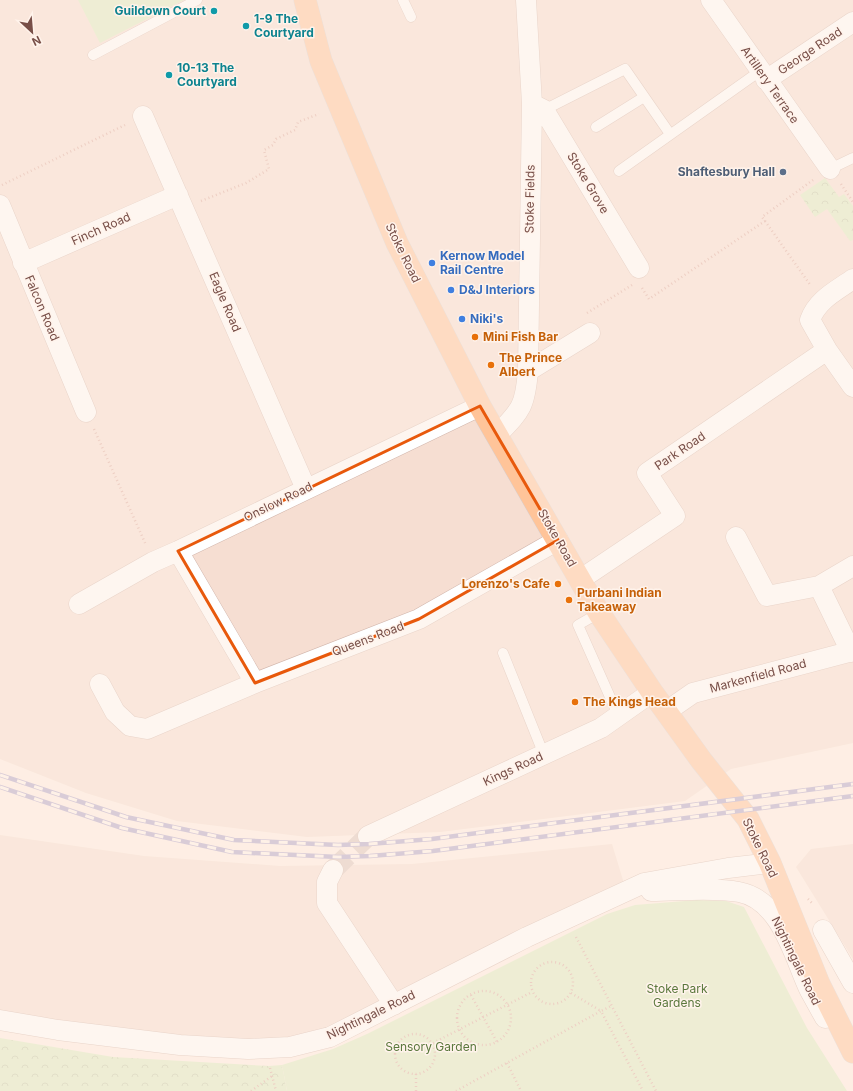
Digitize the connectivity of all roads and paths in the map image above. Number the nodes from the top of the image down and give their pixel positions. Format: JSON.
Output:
{"nodes":[{"id":1,"x":197,"y":0,"type":"edge"},
{"id":2,"x":305,"y":0,"type":"edge"},
{"id":3,"x":403,"y":0,"type":"edge"},
{"id":4,"x":526,"y":0,"type":"edge"},
{"id":5,"x":711,"y":0,"type":"edge"},
{"id":6,"x":411,"y":17,"type":"dead end"},
{"id":7,"x":853,"y":22,"type":"edge"},
{"id":8,"x":93,"y":55,"type":"dead end"},
{"id":9,"x":763,"y":76,"type":"junction"},
{"id":10,"x":644,"y":97,"type":"junction"},
{"id":11,"x":538,"y":107,"type":"junction"},
{"id":12,"x":318,"y":114,"type":"dead end"},
{"id":13,"x":143,"y":116,"type":"joint"},
{"id":14,"x":596,"y":127,"type":"dead end"},
{"id":15,"x":670,"y":134,"type":"junction"},
{"id":16,"x":853,"y":158,"type":"edge"},
{"id":17,"x":830,"y":169,"type":"junction"},
{"id":18,"x":619,"y":171,"type":"dead end"},
{"id":19,"x":0,"y":186,"type":"edge"},
{"id":20,"x":181,"y":201,"type":"junction"},
{"id":21,"x":0,"y":205,"type":"edge"},
{"id":22,"x":765,"y":221,"type":"junction"},
{"id":23,"x":23,"y":263,"type":"junction"},
{"id":24,"x":639,"y":268,"type":"dead end"},
{"id":25,"x":853,"y":279,"type":"edge"},
{"id":26,"x":822,"y":300,"type":"junction"},
{"id":27,"x":590,"y":334,"type":"joint"},
{"id":28,"x":827,"y":350,"type":"junction"},
{"id":29,"x":528,"y":371,"type":"junction"},
{"id":30,"x":851,"y":379,"type":"edge"},
{"id":31,"x":480,"y":406,"type":"junction"},
{"id":32,"x":86,"y":412,"type":"joint"},
{"id":33,"x":497,"y":435,"type":"junction"},
{"id":34,"x":306,"y":489,"type":"junction"},
{"id":35,"x":736,"y":537,"type":"dead end"},
{"id":36,"x":558,"y":540,"type":"junction"},
{"id":37,"x":178,"y":552,"type":"junction"},
{"id":38,"x":153,"y":562,"type":"junction"},
{"id":39,"x":853,"y":566,"type":"edge"},
{"id":40,"x":581,"y":579,"type":"junction"},
{"id":41,"x":819,"y":586,"type":"junction"},
{"id":42,"x":79,"y":604,"type":"dead end"},
{"id":43,"x":600,"y":613,"type":"junction"},
{"id":44,"x":852,"y":652,"type":"edge"},
{"id":45,"x":503,"y":653,"type":"dead end"},
{"id":46,"x":255,"y":683,"type":"junction"},
{"id":47,"x":100,"y":684,"type":"dead end"},
{"id":48,"x":652,"y":692,"type":"junction"},
{"id":49,"x":667,"y":711,"type":"junction"},
{"id":50,"x":618,"y":715,"type":"junction"},
{"id":51,"x":544,"y":755,"type":"junction"},
{"id":52,"x":368,"y":836,"type":"tunnel mouth"},
{"id":53,"x":770,"y":863,"type":"junction"},
{"id":54,"x":333,"y":870,"type":"tunnel mouth"},
{"id":55,"x":626,"y":890,"type":"junction"},
{"id":56,"x":567,"y":918,"type":"junction"},
{"id":57,"x":823,"y":930,"type":"dead end"},
{"id":58,"x":847,"y":959,"type":"edge"},
{"id":59,"x":853,"y":983,"type":"edge"},
{"id":60,"x":532,"y":992,"type":"junction"},
{"id":61,"x":571,"y":993,"type":"junction"},
{"id":62,"x":471,"y":995,"type":"junction"},
{"id":63,"x":508,"y":1004,"type":"junction"},
{"id":64,"x":394,"y":1005,"type":"junction"},
{"id":65,"x":611,"y":1006,"type":"junction"},
{"id":66,"x":601,"y":1011,"type":"junction"},
{"id":67,"x":484,"y":1018,"type":"junction"},
{"id":68,"x":0,"y":1020,"type":"edge"},
{"id":69,"x":460,"y":1030,"type":"junction"},
{"id":70,"x":497,"y":1042,"type":"junction"},
{"id":71,"x":433,"y":1043,"type":"junction"},
{"id":72,"x":267,"y":1049,"type":"junction"},
{"id":73,"x":853,"y":1053,"type":"edge"},
{"id":74,"x":507,"y":1063,"type":"junction"},
{"id":75,"x":416,"y":1074,"type":"junction"},
{"id":76,"x":272,"y":1076,"type":"junction"},
{"id":77,"x":251,"y":1091,"type":"edge"},
{"id":78,"x":276,"y":1091,"type":"edge"},
{"id":79,"x":416,"y":1091,"type":"edge"},
{"id":80,"x":456,"y":1091,"type":"edge"},
{"id":81,"x":521,"y":1091,"type":"edge"},
{"id":82,"x":644,"y":1091,"type":"edge"},
{"id":83,"x":656,"y":1091,"type":"edge"}],
"edges":[{"from":1,"to":8,"type":"lane"},
{"from":2,"to":31,"type":"main road","name":"Stoke Road"},
{"from":3,"to":6,"type":"lane"},
{"from":4,"to":11,"type":"street","name":"Stoke Fields"},
{"from":5,"to":9,"type":"street","name":"Artillery Terrace"},
{"from":7,"to":9,"type":"street","name":"George Road"},
{"from":9,"to":15,"type":"lane"},
{"from":9,"to":17,"type":"street","name":"Artillery Terrace"},
{"from":10,"to":11,"type":"lane"},
{"from":10,"to":14,"type":"lane"},
{"from":10,"to":15,"type":"lane"},
{"from":11,"to":24,"type":"street","name":"Stoke Grove"},
{"from":11,"to":29,"type":"street","name":"Stoke Fields"},
{"from":12,"to":20,"type":"path"},
{"from":13,"to":19,"type":"path"},
{"from":13,"to":20,"type":"street","name":"Eagle Road"},
{"from":15,"to":18,"type":"lane"},
{"from":16,"to":17,"type":"lane"},
{"from":17,"to":22,"type":"path"},
{"from":20,"to":23,"type":"street","name":"Finch Road"},
{"from":20,"to":34,"type":"street","name":"Eagle Road"},
{"from":21,"to":23,"type":"street","name":"Falcon Road"},
{"from":22,"to":26,"type":"path"},
{"from":22,"to":27,"type":"path"},
{"from":23,"to":32,"type":"street","name":"Falcon Road"},
{"from":25,"to":26,"type":"street"},
{"from":26,"to":28,"type":"street"},
{"from":27,"to":29,"type":"street"},
{"from":28,"to":30,"type":"street"},
{"from":28,"to":40,"type":"street","name":"Park Road"},
{"from":29,"to":33,"type":"street","name":"Stoke Fields"},
{"from":31,"to":33,"type":"main road","name":"Stoke Road"},
{"from":31,"to":34,"type":"street","name":"Onslow Road"},
{"from":32,"to":38,"type":"path"},
{"from":33,"to":36,"type":"main road","name":"Stoke Road"},
{"from":34,"to":37,"type":"street","name":"Onslow Road"},
{"from":35,"to":41,"type":"street"},
{"from":36,"to":40,"type":"main road","name":"Stoke Road"},
{"from":36,"to":46,"type":"street","name":"Queens Road"},
{"from":37,"to":38,"type":"street","name":"Onslow Road"},
{"from":37,"to":46,"type":"street"},
{"from":38,"to":42,"type":"street","name":"Onslow Road"},
{"from":39,"to":41,"type":"street"},
{"from":40,"to":43,"type":"main road","name":"Stoke Road"},
{"from":41,"to":44,"type":"street"},
{"from":43,"to":48,"type":"main road","name":"Stoke Road"},
{"from":43,"to":50,"type":"lane"},
{"from":44,"to":49,"type":"street","name":"Markenfield Road"},
{"from":45,"to":51,"type":"lane"},
{"from":46,"to":47,"type":"street","name":"Queens Road"},
{"from":48,"to":49,"type":"main road","name":"Stoke Road"},
{"from":48,"to":50,"type":"street","name":"Kings Road"},
{"from":49,"to":53,"type":"main road","name":"Stoke Road"},
{"from":50,"to":51,"type":"street","name":"Kings Road"},
{"from":51,"to":52,"type":"street","name":"Kings Road"},
{"from":53,"to":55,"type":"street","name":"Nightingale Road"},
{"from":53,"to":73,"type":"main road","name":"Stoke Road"},
{"from":54,"to":64,"type":"street"},
{"from":55,"to":56,"type":"street","name":"Nightingale Road"},
{"from":55,"to":73,"type":"street","name":"Nightingale Road"},
{"from":56,"to":64,"type":"street","name":"Nightingale Road"},
{"from":56,"to":65,"type":"path"},
{"from":57,"to":58,"type":"street"},
{"from":58,"to":59,"type":"street"},
{"from":60,"to":61,"type":"path"},
{"from":60,"to":61,"type":"path"},
{"from":60,"to":63,"type":"path"},
{"from":61,"to":66,"type":"path"},
{"from":62,"to":63,"type":"path"},
{"from":62,"to":67,"type":"path"},
{"from":62,"to":69,"type":"path"},
{"from":63,"to":67,"type":"path"},
{"from":63,"to":70,"type":"path"},
{"from":64,"to":72,"type":"street","name":"Nightingale Road"},
{"from":65,"to":66,"type":"path"},
{"from":65,"to":83,"type":"path"},
{"from":66,"to":74,"type":"path"},
{"from":66,"to":82,"type":"path"},
{"from":67,"to":69,"type":"path"},
{"from":67,"to":70,"type":"path"},
{"from":68,"to":72,"type":"street","name":"Nightingale Road"},
{"from":69,"to":70,"type":"path"},
{"from":69,"to":71,"type":"path"},
{"from":71,"to":75,"type":"path"},
{"from":71,"to":75,"type":"path"},
{"from":72,"to":76,"type":"path"},
{"from":74,"to":80,"type":"path"},
{"from":74,"to":81,"type":"path"},
{"from":75,"to":79,"type":"path"},
{"from":76,"to":77,"type":"path"},
{"from":76,"to":78,"type":"path"}]}
